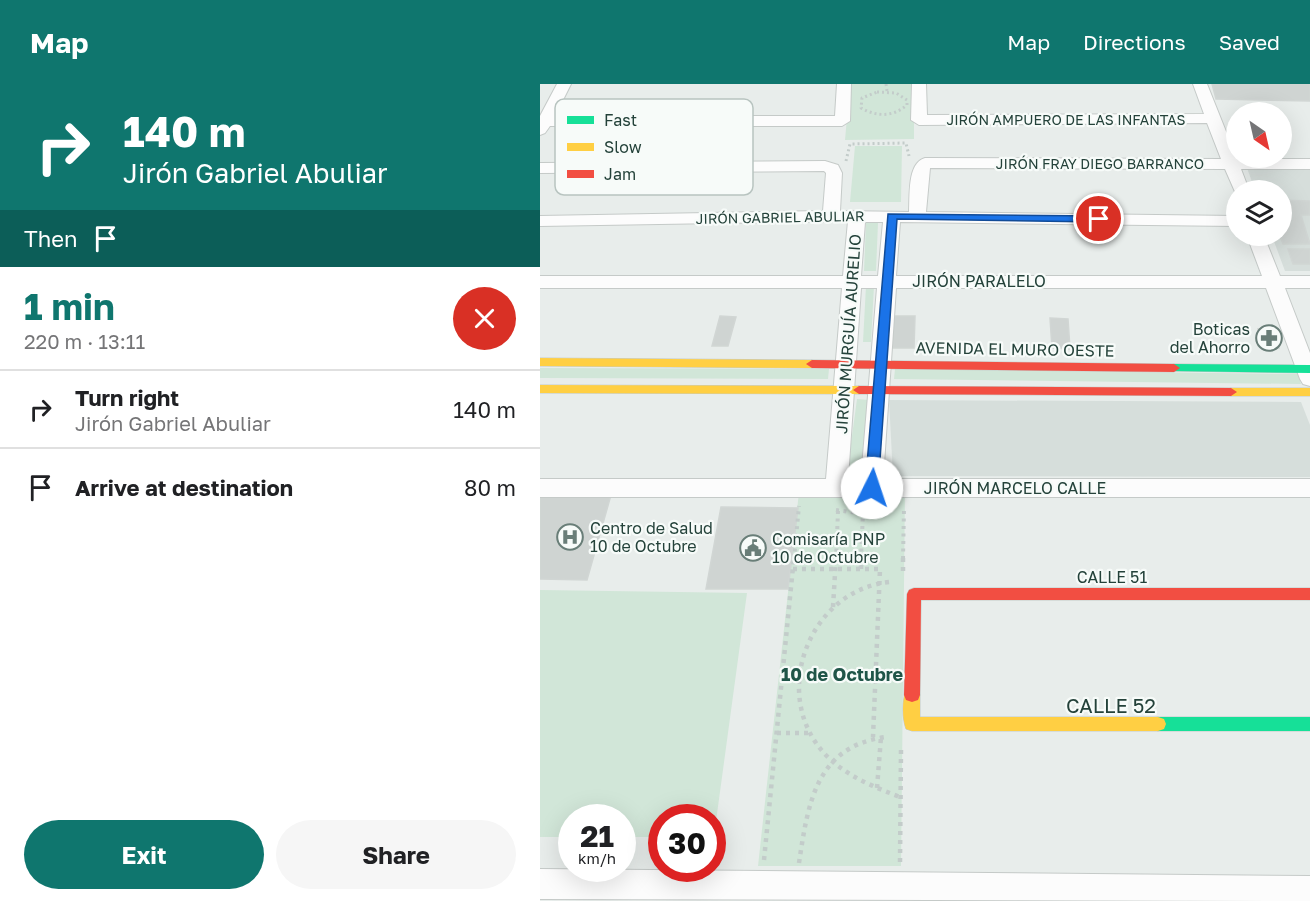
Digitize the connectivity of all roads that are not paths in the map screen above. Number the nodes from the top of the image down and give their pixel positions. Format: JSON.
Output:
{"nodes":[{"id":1,"x":564,"y":84,"type":"edge"},
{"id":2,"x":844,"y":84,"type":"edge"},
{"id":3,"x":919,"y":84,"type":"edge"},
{"id":4,"x":1200,"y":84,"type":"edge"},
{"id":5,"x":556,"y":99,"type":"edge"},
{"id":6,"x":555,"y":100,"type":"edge"},
{"id":7,"x":1213,"y":118,"type":"junction"},
{"id":8,"x":753,"y":122,"type":"edge"},
{"id":9,"x":542,"y":124,"type":"edge"},
{"id":10,"x":1226,"y":149,"type":"edge"},
{"id":11,"x":1226,"y":164,"type":"edge"},
{"id":12,"x":1292,"y":165,"type":"edge"},
{"id":13,"x":1310,"y":165,"type":"edge"},
{"id":14,"x":753,"y":168,"type":"edge"},
{"id":15,"x":831,"y":216,"type":"junction"},
{"id":16,"x":857,"y":216,"type":"junction"},
{"id":17,"x":892,"y":216,"type":"junction"},
{"id":18,"x":917,"y":216,"type":"junction"},
{"id":19,"x":540,"y":221,"type":"edge"},
{"id":20,"x":1226,"y":221,"type":"edge"},
{"id":21,"x":1259,"y":246,"type":"edge"},
{"id":22,"x":887,"y":281,"type":"junction"},
{"id":23,"x":540,"y":282,"type":"edge"},
{"id":24,"x":852,"y":282,"type":"junction"},
{"id":25,"x":1272,"y":282,"type":"junction"},
{"id":26,"x":1310,"y":282,"type":"edge"},
{"id":27,"x":540,"y":362,"type":"edge"},
{"id":28,"x":846,"y":364,"type":"junction"},
{"id":29,"x":881,"y":364,"type":"junction"},
{"id":30,"x":1309,"y":372,"type":"edge"},
{"id":31,"x":540,"y":389,"type":"edge"},
{"id":32,"x":844,"y":389,"type":"junction"},
{"id":33,"x":879,"y":389,"type":"junction"},
{"id":34,"x":1310,"y":392,"type":"edge"},
{"id":35,"x":540,"y":488,"type":"edge"},
{"id":36,"x":836,"y":488,"type":"junction"},
{"id":37,"x":872,"y":488,"type":"junction"},
{"id":38,"x":1310,"y":488,"type":"edge"},
{"id":39,"x":1310,"y":594,"type":"edge"},
{"id":40,"x":912,"y":724,"type":"joint"},
{"id":41,"x":1310,"y":724,"type":"edge"},
{"id":42,"x":540,"y":884,"type":"edge"},
{"id":43,"x":1310,"y":891,"type":"edge"},
{"id":44,"x":904,"y":894,"type":"edge"}],
"edges":[{"from":1,"to":5,"type":"street"},
{"from":2,"to":8,"type":"street"},
{"from":3,"to":7,"type":"street","name":"JIRÓN AMPUERO DE LAS INFANTAS"},
{"from":4,"to":7,"type":"street"},
{"from":6,"to":9,"type":"street"},
{"from":7,"to":10,"type":"street"},
{"from":11,"to":18,"type":"street","name":"JIRÓN FRAY DIEGO BARRANCO"},
{"from":12,"to":13,"type":"street","name":"JIRÓN FRAY DIEGO BARRANCO"},
{"from":14,"to":15,"type":"street"},
{"from":15,"to":16,"type":"street","name":"JIRÓN GABRIEL ABULIAR"},
{"from":15,"to":19,"type":"street","name":"JIRÓN GABRIEL ABULIAR"},
{"from":16,"to":17,"type":"street","name":"JIRÓN GABRIEL ABULIAR"},
{"from":16,"to":24,"type":"street","name":"JIRÓN MURGUÍA AURELIO"},
{"from":17,"to":18,"type":"street","name":"JIRÓN GABRIEL ABULIAR"},
{"from":17,"to":22,"type":"street"},
{"from":18,"to":20,"type":"street","name":"JIRÓN GABRIEL ABULIAR"},
{"from":21,"to":25,"type":"street"},
{"from":22,"to":24,"type":"street","name":"JIRÓN PARALELO"},
{"from":22,"to":25,"type":"street","name":"JIRÓN PARALELO"},
{"from":22,"to":29,"type":"street"},
{"from":23,"to":24,"type":"street","name":"JIRÓN PARALELO"},
{"from":24,"to":28,"type":"street","name":"JIRÓN MURGUÍA AURELIO"},
{"from":25,"to":26,"type":"street","name":"JIRÓN PARALELO"},
{"from":25,"to":30,"type":"street"},
{"from":27,"to":28,"type":"main road","name":"AVENIDA EL MURO OESTE"},
{"from":28,"to":29,"type":"main road","name":"AVENIDA EL MURO OESTE"},
{"from":28,"to":32,"type":"street","name":"JIRÓN MURGUÍA AURELIO"},
{"from":29,"to":30,"type":"main road","name":"AVENIDA EL MURO OESTE"},
{"from":29,"to":33,"type":"street"},
{"from":31,"to":32,"type":"main road"},
{"from":32,"to":33,"type":"main road"},
{"from":32,"to":36,"type":"street","name":"JIRÓN MURGUÍA AURELIO"},
{"from":33,"to":34,"type":"main road"},
{"from":33,"to":37,"type":"street"},
{"from":35,"to":36,"type":"street","name":"JIRÓN MARCELO CALLE"},
{"from":36,"to":37,"type":"street","name":"JIRÓN MARCELO CALLE"},
{"from":37,"to":38,"type":"street","name":"JIRÓN MARCELO CALLE"},
{"from":39,"to":40,"type":"main road","name":"CALLE 51"},
{"from":40,"to":41,"type":"main road","name":"CALLE 52"},
{"from":42,"to":44,"type":"street"},
{"from":43,"to":44,"type":"street"}]}
